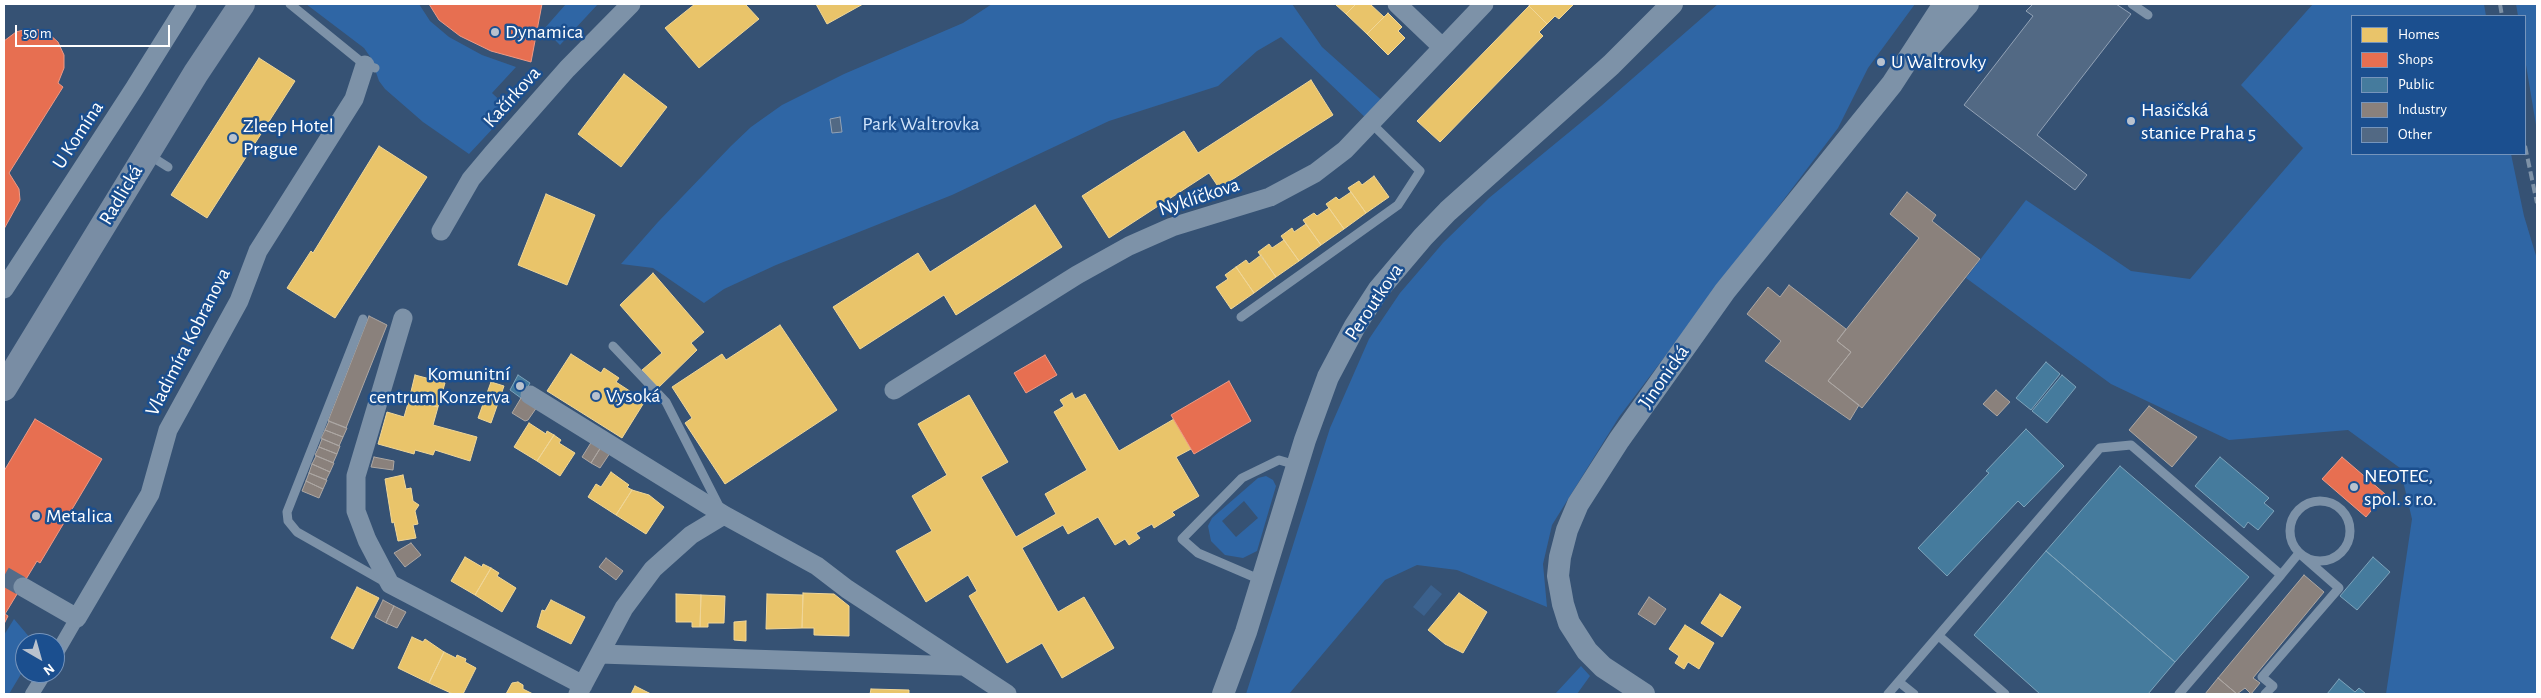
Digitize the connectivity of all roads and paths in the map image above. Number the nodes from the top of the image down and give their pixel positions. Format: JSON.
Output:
{"nodes":[{"id":1,"x":187,"y":4,"type":"edge"},
{"id":2,"x":242,"y":4,"type":"edge"},
{"id":3,"x":290,"y":4,"type":"edge"},
{"id":4,"x":631,"y":4,"type":"edge"},
{"id":5,"x":1396,"y":4,"type":"edge"},
{"id":6,"x":1484,"y":4,"type":"edge"},
{"id":7,"x":1672,"y":4,"type":"edge"},
{"id":8,"x":1944,"y":4,"type":"edge"},
{"id":9,"x":1968,"y":4,"type":"edge"},
{"id":10,"x":2132,"y":4,"type":"edge"},
{"id":11,"x":2148,"y":15,"type":"dead end"},
{"id":12,"x":1442,"y":47,"type":"junction"},
{"id":13,"x":370,"y":66,"type":"joint"},
{"id":14,"x":1898,"y":74,"type":"junction"},
{"id":15,"x":1370,"y":122,"type":"junction"},
{"id":16,"x":147,"y":153,"type":"junction"},
{"id":17,"x":168,"y":168,"type":"dead end"},
{"id":18,"x":441,"y":231,"type":"dead end"},
{"id":19,"x":4,"y":288,"type":"edge"},
{"id":20,"x":1241,"y":317,"type":"dead end"},
{"id":21,"x":403,"y":318,"type":"dead end"},
{"id":22,"x":362,"y":319,"type":"dead end"},
{"id":23,"x":613,"y":346,"type":"dead end"},
{"id":24,"x":4,"y":388,"type":"edge"},
{"id":25,"x":894,"y":390,"type":"dead end"},
{"id":26,"x":530,"y":394,"type":"dead end"},
{"id":27,"x":1297,"y":465,"type":"junction"},
{"id":28,"x":724,"y":515,"type":"junction"},
{"id":29,"x":2300,"y":554,"type":"junction"},
{"id":30,"x":2280,"y":575,"type":"junction"},
{"id":31,"x":1262,"y":580,"type":"junction"},
{"id":32,"x":390,"y":584,"type":"junction"},
{"id":33,"x":23,"y":587,"type":"tunnel mouth"},
{"id":34,"x":77,"y":618,"type":"junction"},
{"id":35,"x":1939,"y":636,"type":"junction"},
{"id":36,"x":65,"y":639,"type":"edge"},
{"id":37,"x":600,"y":654,"type":"junction"},
{"id":38,"x":961,"y":666,"type":"junction"},
{"id":39,"x":1899,"y":682,"type":"junction"},
{"id":40,"x":39,"y":683,"type":"edge"},
{"id":41,"x":580,"y":690,"type":"edge"},
{"id":42,"x":32,"y":694,"type":"edge"},
{"id":43,"x":1007,"y":694,"type":"edge"},
{"id":44,"x":1223,"y":694,"type":"edge"},
{"id":45,"x":1644,"y":694,"type":"edge"},
{"id":46,"x":1888,"y":694,"type":"edge"},
{"id":47,"x":1914,"y":694,"type":"edge"},
{"id":48,"x":2005,"y":694,"type":"edge"},
{"id":49,"x":2179,"y":694,"type":"edge"},
{"id":50,"x":2265,"y":694,"type":"edge"}],
"edges":[{"from":1,"to":19,"type":"street","name":"U Komína"},
{"from":2,"to":16,"type":"main road","name":"Radlická"},
{"from":3,"to":13,"type":"lane"},
{"from":4,"to":18,"type":"street","name":"Kačírkova"},
{"from":5,"to":12,"type":"street"},
{"from":6,"to":12,"type":"street","name":"Nyklíčkova"},
{"from":7,"to":27,"type":"street","name":"Peroutkova"},
{"from":8,"to":14,"type":"street","name":"Jinonická"},
{"from":9,"to":14,"type":"street","name":"Jinonická"},
{"from":10,"to":11,"type":"lane"},
{"from":12,"to":15,"type":"street","name":"Nyklíčkova"},
{"from":13,"to":34,"type":"street","name":"Vladimíra Kobranova"},
{"from":14,"to":45,"type":"street","name":"Jinonická"},
{"from":15,"to":20,"type":"lane"},
{"from":15,"to":25,"type":"street","name":"Nyklíčkova"},
{"from":16,"to":17,"type":"lane"},
{"from":16,"to":24,"type":"main road","name":"Radlická"},
{"from":21,"to":32,"type":"street"},
{"from":22,"to":32,"type":"lane"},
{"from":23,"to":28,"type":"lane"},
{"from":26,"to":28,"type":"street"},
{"from":27,"to":31,"type":"street","name":"Peroutkova"},
{"from":27,"to":31,"type":"lane"},
{"from":28,"to":37,"type":"street"},
{"from":28,"to":38,"type":"street"},
{"from":29,"to":29,"type":"lane"},
{"from":29,"to":30,"type":"lane"},
{"from":29,"to":50,"type":"lane"},
{"from":30,"to":35,"type":"lane"},
{"from":30,"to":49,"type":"lane"},
{"from":31,"to":44,"type":"street","name":"Peroutkova"},
{"from":32,"to":41,"type":"street"},
{"from":33,"to":34,"type":"street"},
{"from":34,"to":36,"type":"street"},
{"from":35,"to":39,"type":"lane"},
{"from":35,"to":48,"type":"lane"},
{"from":37,"to":38,"type":"street"},
{"from":37,"to":41,"type":"street"},
{"from":38,"to":43,"type":"street"},
{"from":39,"to":46,"type":"lane"},
{"from":39,"to":47,"type":"lane"},
{"from":40,"to":42,"type":"street"}]}
